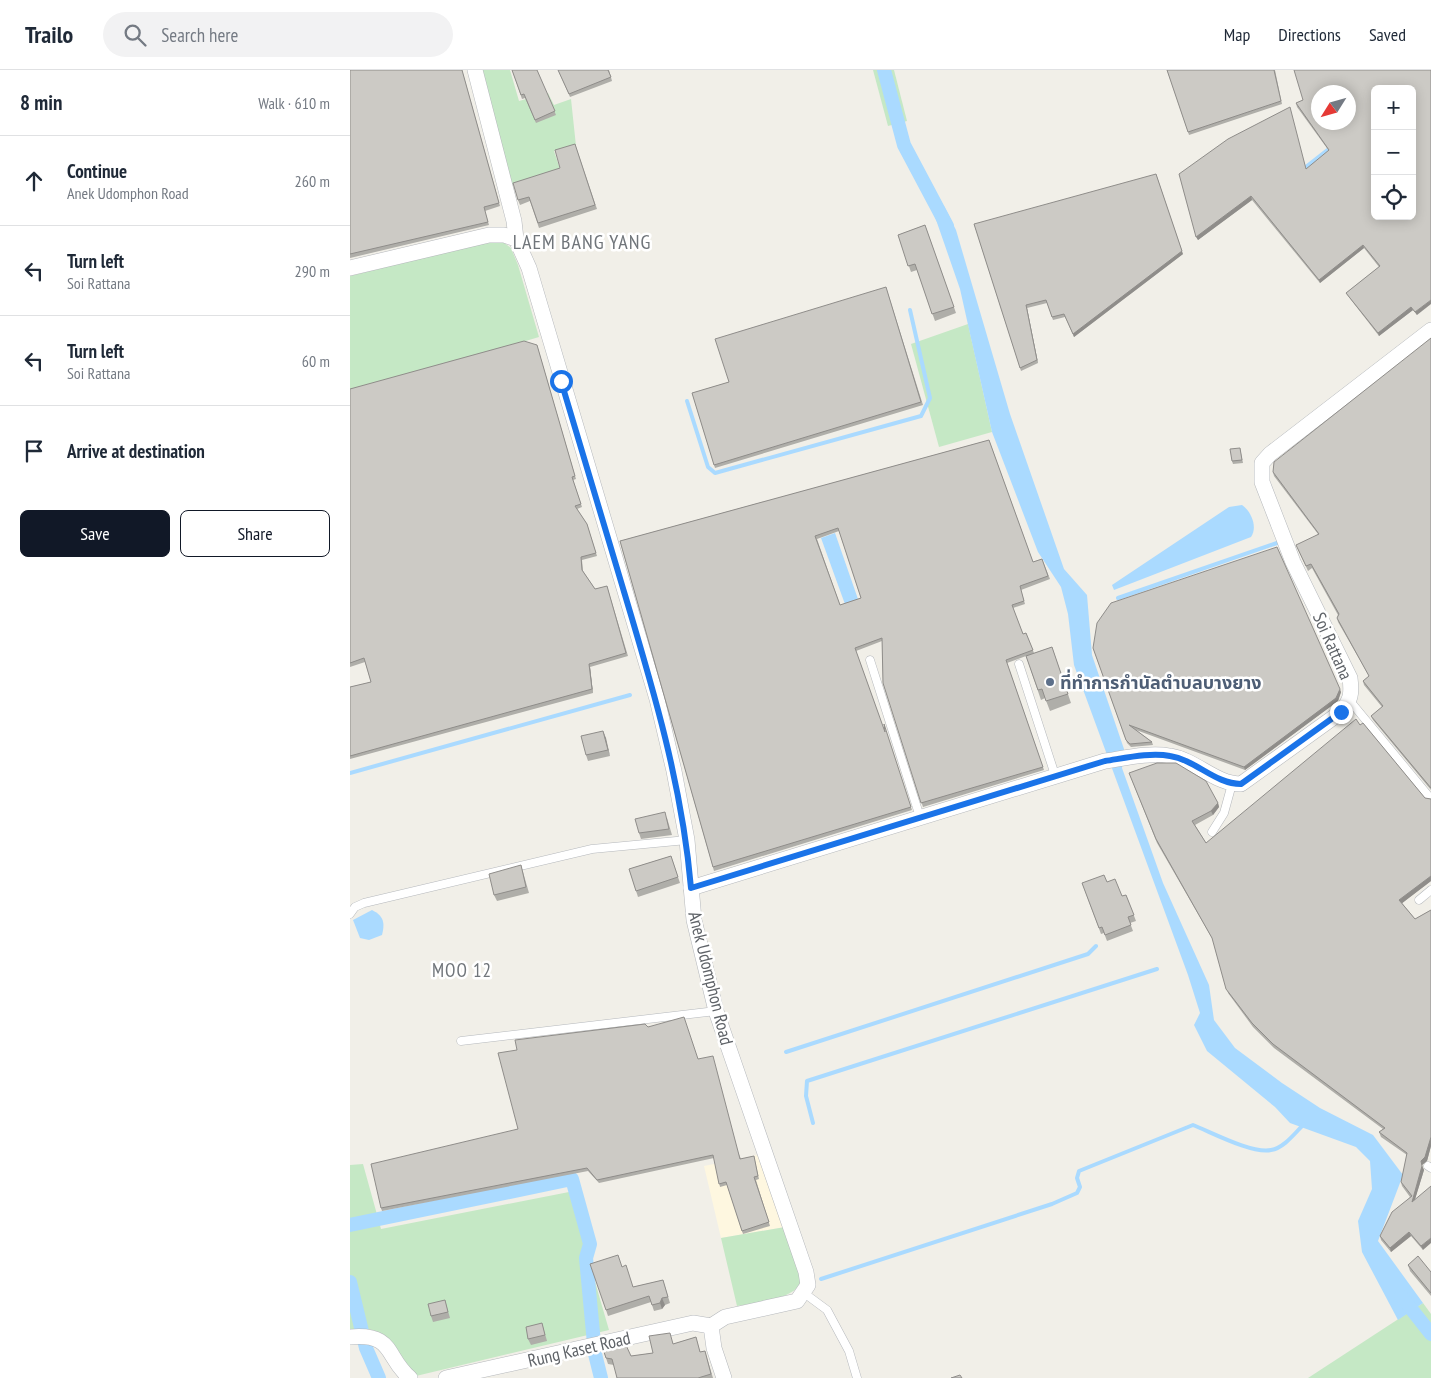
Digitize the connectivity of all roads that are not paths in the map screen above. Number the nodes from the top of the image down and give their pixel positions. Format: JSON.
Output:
{"nodes":[{"id":1,"x":475,"y":70,"type":"edge"},
{"id":2,"x":516,"y":239,"type":"junction"},
{"id":3,"x":350,"y":268,"type":"edge"},
{"id":4,"x":1431,"y":330,"type":"edge"},
{"id":5,"x":870,"y":660,"type":"dead end"},
{"id":6,"x":1019,"y":664,"type":"dead end"},
{"id":7,"x":1350,"y":701,"type":"junction"},
{"id":8,"x":1055,"y":775,"type":"junction"},
{"id":9,"x":1232,"y":784,"type":"junction"},
{"id":10,"x":1431,"y":799,"type":"edge"},
{"id":11,"x":920,"y":817,"type":"junction"},
{"id":12,"x":1212,"y":832,"type":"dead end"},
{"id":13,"x":687,"y":840,"type":"junction"},
{"id":14,"x":691,"y":888,"type":"junction"},
{"id":15,"x":1431,"y":890,"type":"edge"},
{"id":16,"x":1419,"y":900,"type":"dead end"},
{"id":17,"x":350,"y":914,"type":"edge"},
{"id":18,"x":716,"y":1011,"type":"junction"},
{"id":19,"x":461,"y":1041,"type":"dead end"},
{"id":20,"x":804,"y":1293,"type":"junction"},
{"id":21,"x":711,"y":1326,"type":"junction"},
{"id":22,"x":358,"y":1337,"type":"edge"},
{"id":23,"x":410,"y":1378,"type":"edge"},
{"id":24,"x":446,"y":1378,"type":"edge"},
{"id":25,"x":724,"y":1378,"type":"edge"},
{"id":26,"x":858,"y":1378,"type":"edge"}],
"edges":[{"from":1,"to":2,"type":"street","name":"Anek Udomphon Road"},
{"from":2,"to":3,"type":"street"},
{"from":2,"to":13,"type":"street","name":"Anek Udomphon Road"},
{"from":4,"to":7,"type":"street","name":"Soi Rattana"},
{"from":5,"to":11,"type":"lane"},
{"from":6,"to":8,"type":"lane"},
{"from":7,"to":9,"type":"street","name":"Soi Rattana"},
{"from":7,"to":10,"type":"lane"},
{"from":8,"to":9,"type":"street"},
{"from":8,"to":11,"type":"street"},
{"from":9,"to":12,"type":"lane"},
{"from":11,"to":14,"type":"street"},
{"from":13,"to":14,"type":"street","name":"Anek Udomphon Road"},
{"from":13,"to":17,"type":"lane"},
{"from":14,"to":18,"type":"street","name":"Anek Udomphon Road"},
{"from":15,"to":16,"type":"lane"},
{"from":18,"to":19,"type":"lane"},
{"from":18,"to":20,"type":"street","name":"Anek Udomphon Road"},
{"from":20,"to":21,"type":"street"},
{"from":20,"to":26,"type":"lane"},
{"from":21,"to":24,"type":"street","name":"Rung Kaset Road"},
{"from":21,"to":25,"type":"street"},
{"from":22,"to":23,"type":"street"}]}
